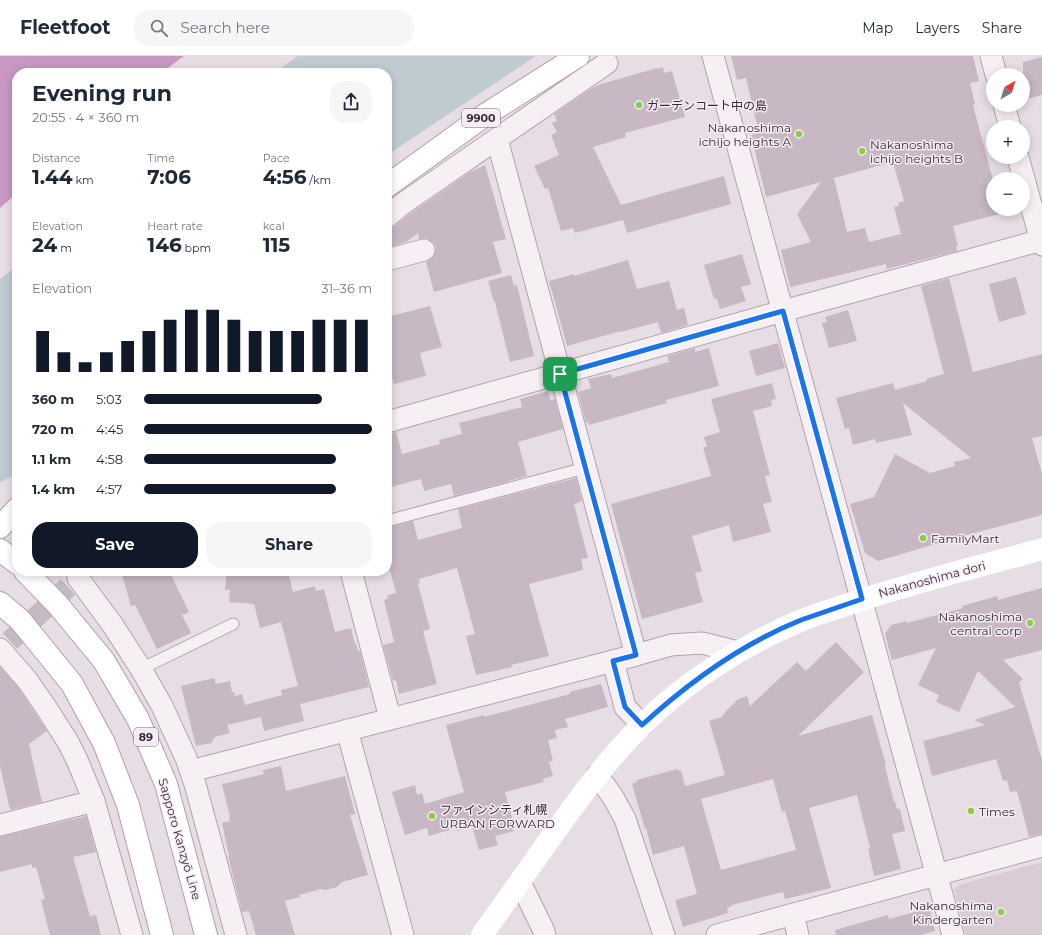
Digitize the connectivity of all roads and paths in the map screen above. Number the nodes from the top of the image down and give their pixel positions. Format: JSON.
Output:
{"nodes":[{"id":1,"x":578,"y":56,"type":"edge"},
{"id":2,"x":713,"y":56,"type":"edge"},
{"id":3,"x":991,"y":56,"type":"edge"},
{"id":4,"x":607,"y":63,"type":"dead end"},
{"id":5,"x":994,"y":68,"type":"edge"},
{"id":6,"x":497,"y":139,"type":"junction"},
{"id":7,"x":1020,"y":164,"type":"edge"},
{"id":8,"x":392,"y":182,"type":"edge"},
{"id":9,"x":392,"y":213,"type":"edge"},
{"id":10,"x":1042,"y":242,"type":"edge"},
{"id":11,"x":424,"y":250,"type":"dead end"},
{"id":12,"x":392,"y":259,"type":"edge"},
{"id":13,"x":783,"y":311,"type":"junction"},
{"id":14,"x":560,"y":374,"type":"junction"},
{"id":15,"x":392,"y":421,"type":"edge"},
{"id":16,"x":585,"y":468,"type":"junction"},
{"id":17,"x":12,"y":514,"type":"edge"},
{"id":18,"x":392,"y":519,"type":"edge"},
{"id":19,"x":0,"y":527,"type":"edge"},
{"id":20,"x":1042,"y":549,"type":"edge"},
{"id":21,"x":0,"y":550,"type":"edge"},
{"id":22,"x":12,"y":559,"type":"edge"},
{"id":23,"x":30,"y":576,"type":"edge"},
{"id":24,"x":352,"y":576,"type":"edge"},
{"id":25,"x":74,"y":579,"type":"edge"},
{"id":26,"x":862,"y":599,"type":"junction"},
{"id":27,"x":0,"y":603,"type":"edge"},
{"id":28,"x":233,"y":624,"type":"dead end"},
{"id":29,"x":4,"y":647,"type":"edge"},
{"id":30,"x":738,"y":652,"type":"junction"},
{"id":31,"x":636,"y":655,"type":"junction"},
{"id":32,"x":613,"y":661,"type":"junction"},
{"id":33,"x":141,"y":669,"type":"junction"},
{"id":34,"x":390,"y":718,"type":"junction"},
{"id":35,"x":642,"y":725,"type":"junction"},
{"id":36,"x":347,"y":730,"type":"junction"},
{"id":37,"x":191,"y":771,"type":"junction"},
{"id":38,"x":597,"y":775,"type":"junction"},
{"id":39,"x":94,"y":801,"type":"junction"},
{"id":40,"x":0,"y":825,"type":"edge"},
{"id":41,"x":1042,"y":846,"type":"edge"},
{"id":42,"x":937,"y":875,"type":"junction"},
{"id":43,"x":520,"y":882,"type":"junction"},
{"id":44,"x":792,"y":915,"type":"junction"},
{"id":45,"x":132,"y":935,"type":"edge"},
{"id":46,"x":162,"y":935,"type":"edge"},
{"id":47,"x":206,"y":935,"type":"edge"},
{"id":48,"x":236,"y":935,"type":"edge"},
{"id":49,"x":403,"y":935,"type":"edge"},
{"id":50,"x":482,"y":935,"type":"edge"},
{"id":51,"x":545,"y":935,"type":"edge"},
{"id":52,"x":664,"y":935,"type":"edge"},
{"id":53,"x":717,"y":935,"type":"edge"},
{"id":54,"x":798,"y":935,"type":"edge"},
{"id":55,"x":953,"y":935,"type":"edge"}],
"edges":[{"from":1,"to":8,"type":"main road","number":"9900"},
{"from":2,"to":13,"type":"street"},
{"from":3,"to":5,"type":"street"},
{"from":4,"to":6,"type":"street"},
{"from":6,"to":9,"type":"street"},
{"from":6,"to":14,"type":"street"},
{"from":7,"to":10,"type":"street"},
{"from":10,"to":13,"type":"street"},
{"from":11,"to":12,"type":"street"},
{"from":13,"to":14,"type":"street"},
{"from":13,"to":26,"type":"street"},
{"from":14,"to":15,"type":"street"},
{"from":14,"to":16,"type":"street"},
{"from":16,"to":18,"type":"lane"},
{"from":16,"to":31,"type":"street"},
{"from":17,"to":19,"type":"main road"},
{"from":20,"to":26,"type":"main road","name":"Nakanoshima dori"},
{"from":21,"to":22,"type":"main road"},
{"from":23,"to":47,"type":"main road","name":"Sapporo Kanzyō Line","number":"89"},
{"from":24,"to":34,"type":"street"},
{"from":25,"to":33,"type":"street"},
{"from":26,"to":30,"type":"main road","name":"Nakanoshima dori"},
{"from":26,"to":42,"type":"street"},
{"from":27,"to":46,"type":"main road"},
{"from":28,"to":33,"type":"lane"},
{"from":29,"to":39,"type":"street"},
{"from":30,"to":31,"type":"street"},
{"from":30,"to":35,"type":"main road","name":"Nakanoshima dori"},
{"from":31,"to":32,"type":"street"},
{"from":32,"to":34,"type":"street"},
{"from":32,"to":35,"type":"street"},
{"from":33,"to":37,"type":"street"},
{"from":34,"to":36,"type":"street"},
{"from":35,"to":38,"type":"main road","name":"Nakanoshima dori"},
{"from":36,"to":37,"type":"street"},
{"from":36,"to":49,"type":"street"},
{"from":37,"to":48,"type":"street"},
{"from":38,"to":43,"type":"main road","name":"Nakanoshima dori"},
{"from":38,"to":52,"type":"street"},
{"from":39,"to":40,"type":"street"},
{"from":39,"to":45,"type":"street"},
{"from":41,"to":42,"type":"street"},
{"from":42,"to":44,"type":"street"},
{"from":42,"to":55,"type":"street"},
{"from":43,"to":50,"type":"main road","name":"Nakanoshima dori"},
{"from":43,"to":51,"type":"street"},
{"from":44,"to":53,"type":"street"},
{"from":44,"to":54,"type":"street"}]}
